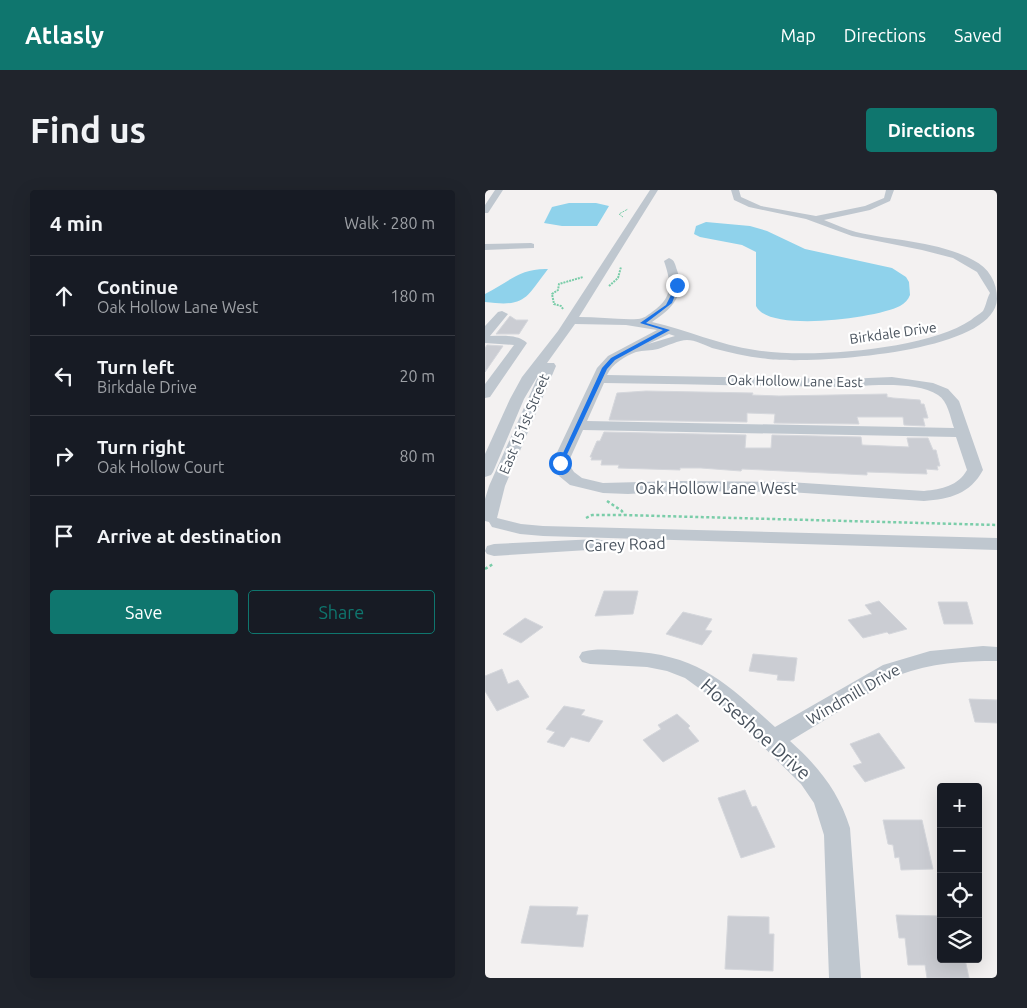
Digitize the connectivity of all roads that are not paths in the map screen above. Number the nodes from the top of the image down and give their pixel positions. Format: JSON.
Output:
{"nodes":[{"id":1,"x":499,"y":190,"type":"edge"},
{"id":2,"x":654,"y":190,"type":"edge"},
{"id":3,"x":735,"y":190,"type":"edge"},
{"id":4,"x":890,"y":190,"type":"edge"},
{"id":5,"x":488,"y":199,"type":"edge"},
{"id":6,"x":485,"y":211,"type":"edge"},
{"id":7,"x":815,"y":219,"type":"junction"},
{"id":8,"x":531,"y":246,"type":"dead end"},
{"id":9,"x":485,"y":247,"type":"edge"},
{"id":10,"x":669,"y":261,"type":"dead end"},
{"id":11,"x":992,"y":279,"type":"edge"},
{"id":12,"x":502,"y":314,"type":"dead end"},
{"id":13,"x":643,"y":323,"type":"junction"},
{"id":14,"x":567,"y":327,"type":"junction"},
{"id":15,"x":667,"y":330,"type":"junction"},
{"id":16,"x":485,"y":334,"type":"edge"},
{"id":17,"x":686,"y":336,"type":"junction"},
{"id":18,"x":485,"y":339,"type":"edge"},
{"id":19,"x":635,"y":348,"type":"junction"},
{"id":20,"x":600,"y":379,"type":"junction"},
{"id":21,"x":485,"y":394,"type":"edge"},
{"id":22,"x":577,"y":425,"type":"junction"},
{"id":23,"x":962,"y":433,"type":"junction"},
{"id":24,"x":485,"y":472,"type":"edge"},
{"id":25,"x":491,"y":519,"type":"edge"},
{"id":26,"x":757,"y":538,"type":"junction"},
{"id":27,"x":997,"y":544,"type":"edge"},
{"id":28,"x":489,"y":553,"type":"edge"},
{"id":29,"x":997,"y":654,"type":"edge"},
{"id":30,"x":590,"y":657,"type":"dead end"},
{"id":31,"x":773,"y":740,"type":"junction"},
{"id":32,"x":845,"y":978,"type":"edge"}],
"edges":[{"from":1,"to":5,"type":"street"},
{"from":2,"to":14,"type":"street","name":"East 151st Street"},
{"from":3,"to":7,"type":"street","name":"Birkdale Drive"},
{"from":4,"to":7,"type":"street"},
{"from":5,"to":6,"type":"street"},
{"from":7,"to":11,"type":"street","name":"Birkdale Drive"},
{"from":8,"to":9,"type":"street"},
{"from":10,"to":13,"type":"street"},
{"from":11,"to":17,"type":"street","name":"Birkdale Drive"},
{"from":12,"to":16,"type":"street"},
{"from":13,"to":14,"type":"street","name":"Birkdale Drive"},
{"from":13,"to":15,"type":"street","name":"Birkdale Drive"},
{"from":14,"to":24,"type":"street","name":"East 151st Street"},
{"from":14,"to":25,"type":"street","name":"East 151st Street"},
{"from":15,"to":17,"type":"street","name":"Birkdale Drive"},
{"from":15,"to":19,"type":"street","name":"Oak Hollow Lane West"},
{"from":17,"to":19,"type":"street","name":"Oak Hollow Lane West"},
{"from":18,"to":21,"type":"street"},
{"from":19,"to":20,"type":"street","name":"Oak Hollow Lane West"},
{"from":20,"to":22,"type":"street","name":"Oak Hollow Lane West"},
{"from":20,"to":23,"type":"street","name":"Oak Hollow Lane East"},
{"from":22,"to":23,"type":"street"},
{"from":22,"to":23,"type":"street","name":"Oak Hollow Lane West"},
{"from":25,"to":26,"type":"street","name":"Carey Road"},
{"from":25,"to":28,"type":"street","name":"East 151st Street"},
{"from":26,"to":27,"type":"street","name":"Carey Road"},
{"from":26,"to":28,"type":"street","name":"Carey Road"},
{"from":29,"to":31,"type":"street","name":"Windmill Drive"},
{"from":30,"to":31,"type":"street","name":"Horseshoe Drive"},
{"from":31,"to":32,"type":"street","name":"Horseshoe Drive"}]}
